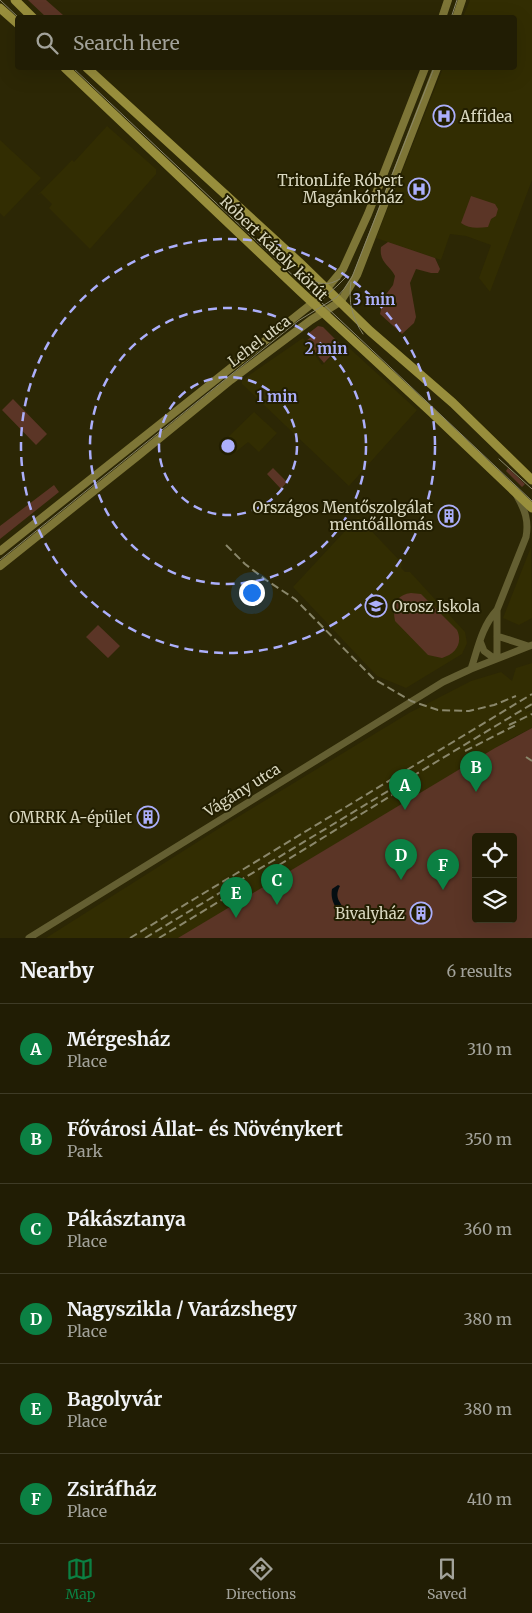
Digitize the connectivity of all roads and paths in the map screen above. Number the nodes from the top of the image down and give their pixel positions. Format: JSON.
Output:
{"nodes":[{"id":1,"x":14,"y":0,"type":"edge"},
{"id":2,"x":448,"y":0,"type":"edge"},
{"id":3,"x":462,"y":0,"type":"edge"},
{"id":4,"x":0,"y":8,"type":"edge"},
{"id":5,"x":31,"y":15,"type":"edge"},
{"id":6,"x":443,"y":15,"type":"edge"},
{"id":7,"x":457,"y":15,"type":"edge"},
{"id":8,"x":15,"y":21,"type":"edge"},
{"id":9,"x":67,"y":70,"type":"edge"},
{"id":10,"x":89,"y":70,"type":"edge"},
{"id":11,"x":424,"y":70,"type":"edge"},
{"id":12,"x":436,"y":70,"type":"edge"},
{"id":13,"x":328,"y":288,"type":"junction"},
{"id":14,"x":340,"y":301,"type":"junction"},
{"id":15,"x":312,"y":303,"type":"junction"},
{"id":16,"x":323,"y":313,"type":"junction"},
{"id":17,"x":527,"y":472,"type":"edge"},
{"id":18,"x":532,"y":480,"type":"edge"},
{"id":19,"x":512,"y":489,"type":"junction"},
{"id":20,"x":532,"y":508,"type":"edge"},
{"id":21,"x":529,"y":536,"type":"edge"},
{"id":22,"x":0,"y":551,"type":"edge"},
{"id":23,"x":0,"y":566,"type":"edge"},
{"id":24,"x":497,"y":610,"type":"junction"},
{"id":25,"x":497,"y":636,"type":"junction"},
{"id":26,"x":480,"y":641,"type":"junction"},
{"id":27,"x":530,"y":646,"type":"edge"},
{"id":28,"x":496,"y":659,"type":"junction"},
{"id":29,"x":472,"y":669,"type":"junction"},
{"id":30,"x":29,"y":938,"type":"edge"}],
"edges":[{"from":1,"to":5,"type":"main road"},
{"from":2,"to":6,"type":"main road"},
{"from":3,"to":7,"type":"main road"},
{"from":4,"to":8,"type":"main road"},
{"from":9,"to":15,"type":"main road","name":"Róbert Károly körút"},
{"from":10,"to":13,"type":"main road","name":"Róbert Károly körút"},
{"from":11,"to":13,"type":"main road","name":"Lehel utca"},
{"from":12,"to":14,"type":"main road","name":"Lehel utca"},
{"from":13,"to":14,"type":"main road","name":"Róbert Károly körút"},
{"from":13,"to":15,"type":"main road","name":"Lehel utca"},
{"from":14,"to":16,"type":"main road","name":"Lehel utca"},
{"from":14,"to":17,"type":"main road","name":"Róbert Károly körút"},
{"from":15,"to":16,"type":"main road","name":"Róbert Károly körút"},
{"from":15,"to":22,"type":"main road","name":"Lehel utca"},
{"from":16,"to":19,"type":"main road","name":"Róbert Károly körút"},
{"from":16,"to":23,"type":"main road","name":"Lehel utca"},
{"from":17,"to":18,"type":"main road","name":"Róbert Károly körút"},
{"from":19,"to":20,"type":"main road","name":"Róbert Károly körút"},
{"from":19,"to":21,"type":"street"},
{"from":21,"to":24,"type":"street"},
{"from":24,"to":25,"type":"street"},
{"from":24,"to":26,"type":"street"},
{"from":25,"to":27,"type":"street","name":"Vágány utca"},
{"from":25,"to":28,"type":"street"},
{"from":26,"to":28,"type":"street"},
{"from":26,"to":29,"type":"street"},
{"from":27,"to":28,"type":"street","name":"Vágány utca"},
{"from":28,"to":29,"type":"street","name":"Vágány utca"},
{"from":29,"to":30,"type":"street","name":"Vágány utca"}]}
